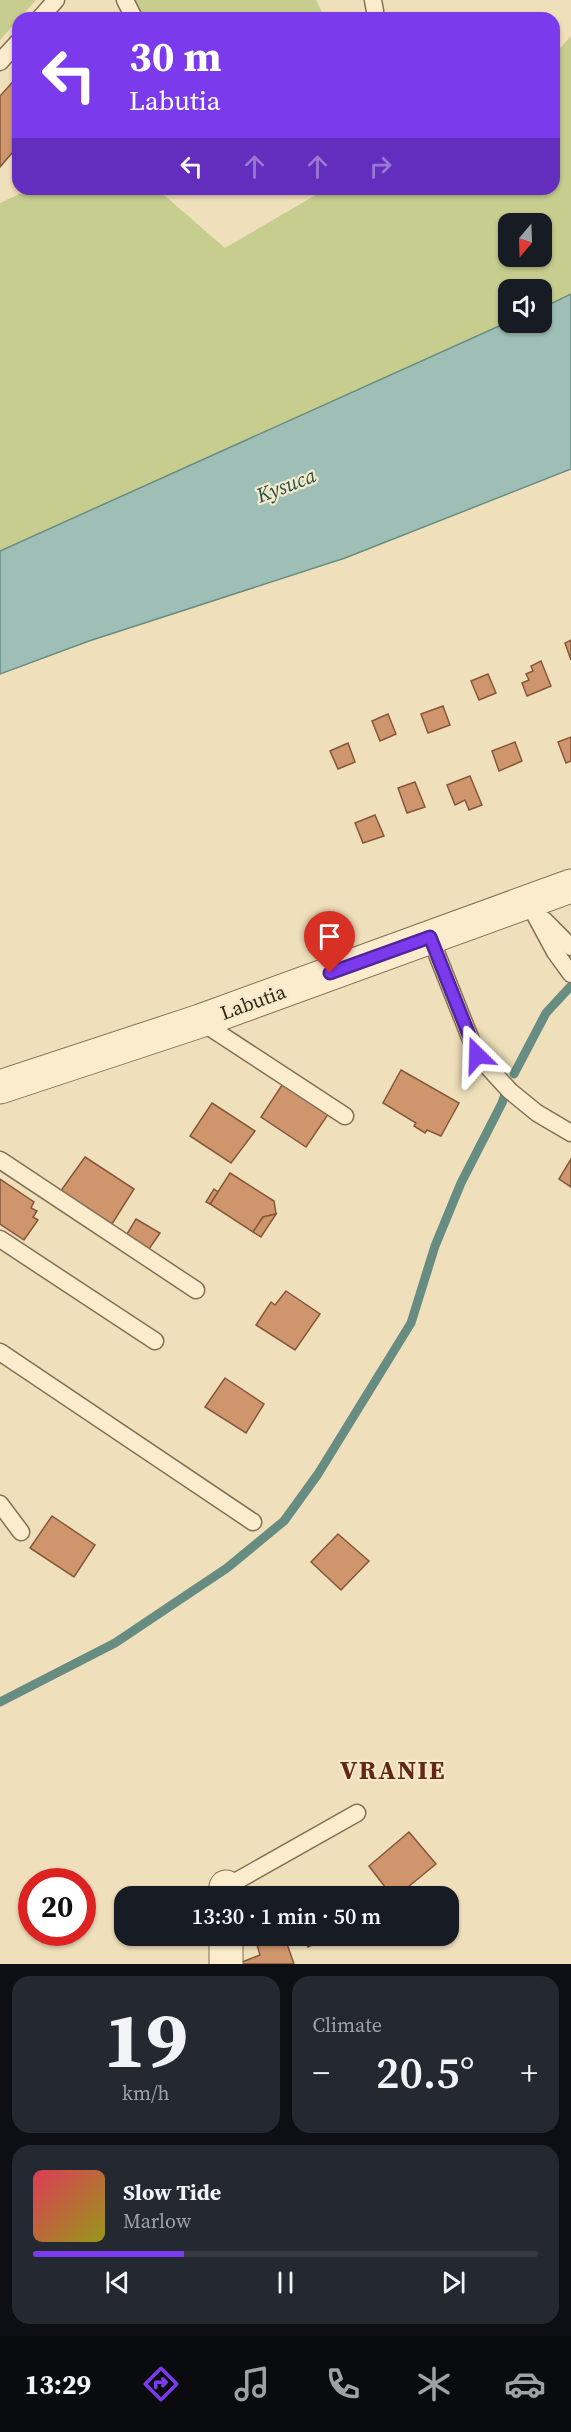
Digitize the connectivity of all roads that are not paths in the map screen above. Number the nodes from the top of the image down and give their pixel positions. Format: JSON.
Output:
{"nodes":[{"id":1,"x":56,"y":0,"type":"edge"},
{"id":2,"x":45,"y":12,"type":"edge"},
{"id":3,"x":12,"y":49,"type":"edge"},
{"id":4,"x":0,"y":62,"type":"edge"},
{"id":5,"x":571,"y":886,"type":"edge"},
{"id":6,"x":528,"y":902,"type":"junction"},
{"id":7,"x":430,"y":937,"type":"junction"},
{"id":8,"x":571,"y":947,"type":"edge"},
{"id":9,"x":571,"y":974,"type":"edge"},
{"id":10,"x":200,"y":1021,"type":"junction"},
{"id":11,"x":0,"y":1087,"type":"edge"},
{"id":12,"x":345,"y":1116,"type":"dead end"},
{"id":13,"x":571,"y":1133,"type":"edge"},
{"id":14,"x":0,"y":1160,"type":"edge"},
{"id":15,"x":0,"y":1239,"type":"edge"},
{"id":16,"x":196,"y":1290,"type":"dead end"},
{"id":17,"x":154,"y":1341,"type":"dead end"},
{"id":18,"x":0,"y":1352,"type":"edge"},
{"id":19,"x":0,"y":1504,"type":"edge"},
{"id":20,"x":253,"y":1522,"type":"dead end"},
{"id":21,"x":21,"y":1532,"type":"dead end"},
{"id":22,"x":357,"y":1813,"type":"dead end"},
{"id":23,"x":234,"y":1886,"type":"edge"},
{"id":24,"x":226,"y":1946,"type":"edge"},
{"id":25,"x":226,"y":1964,"type":"edge"}],
"edges":[{"from":1,"to":2,"type":"lane"},
{"from":3,"to":4,"type":"lane"},
{"from":5,"to":6,"type":"street","name":"Labutia"},
{"from":6,"to":7,"type":"street","name":"Labutia"},
{"from":6,"to":8,"type":"lane"},
{"from":6,"to":9,"type":"lane"},
{"from":7,"to":10,"type":"street","name":"Labutia"},
{"from":7,"to":13,"type":"lane"},
{"from":10,"to":11,"type":"street","name":"Labutia"},
{"from":10,"to":12,"type":"lane"},
{"from":14,"to":16,"type":"lane"},
{"from":15,"to":17,"type":"lane"},
{"from":18,"to":20,"type":"lane"},
{"from":19,"to":21,"type":"lane"},
{"from":22,"to":23,"type":"lane"},
{"from":24,"to":25,"type":"street"}]}
